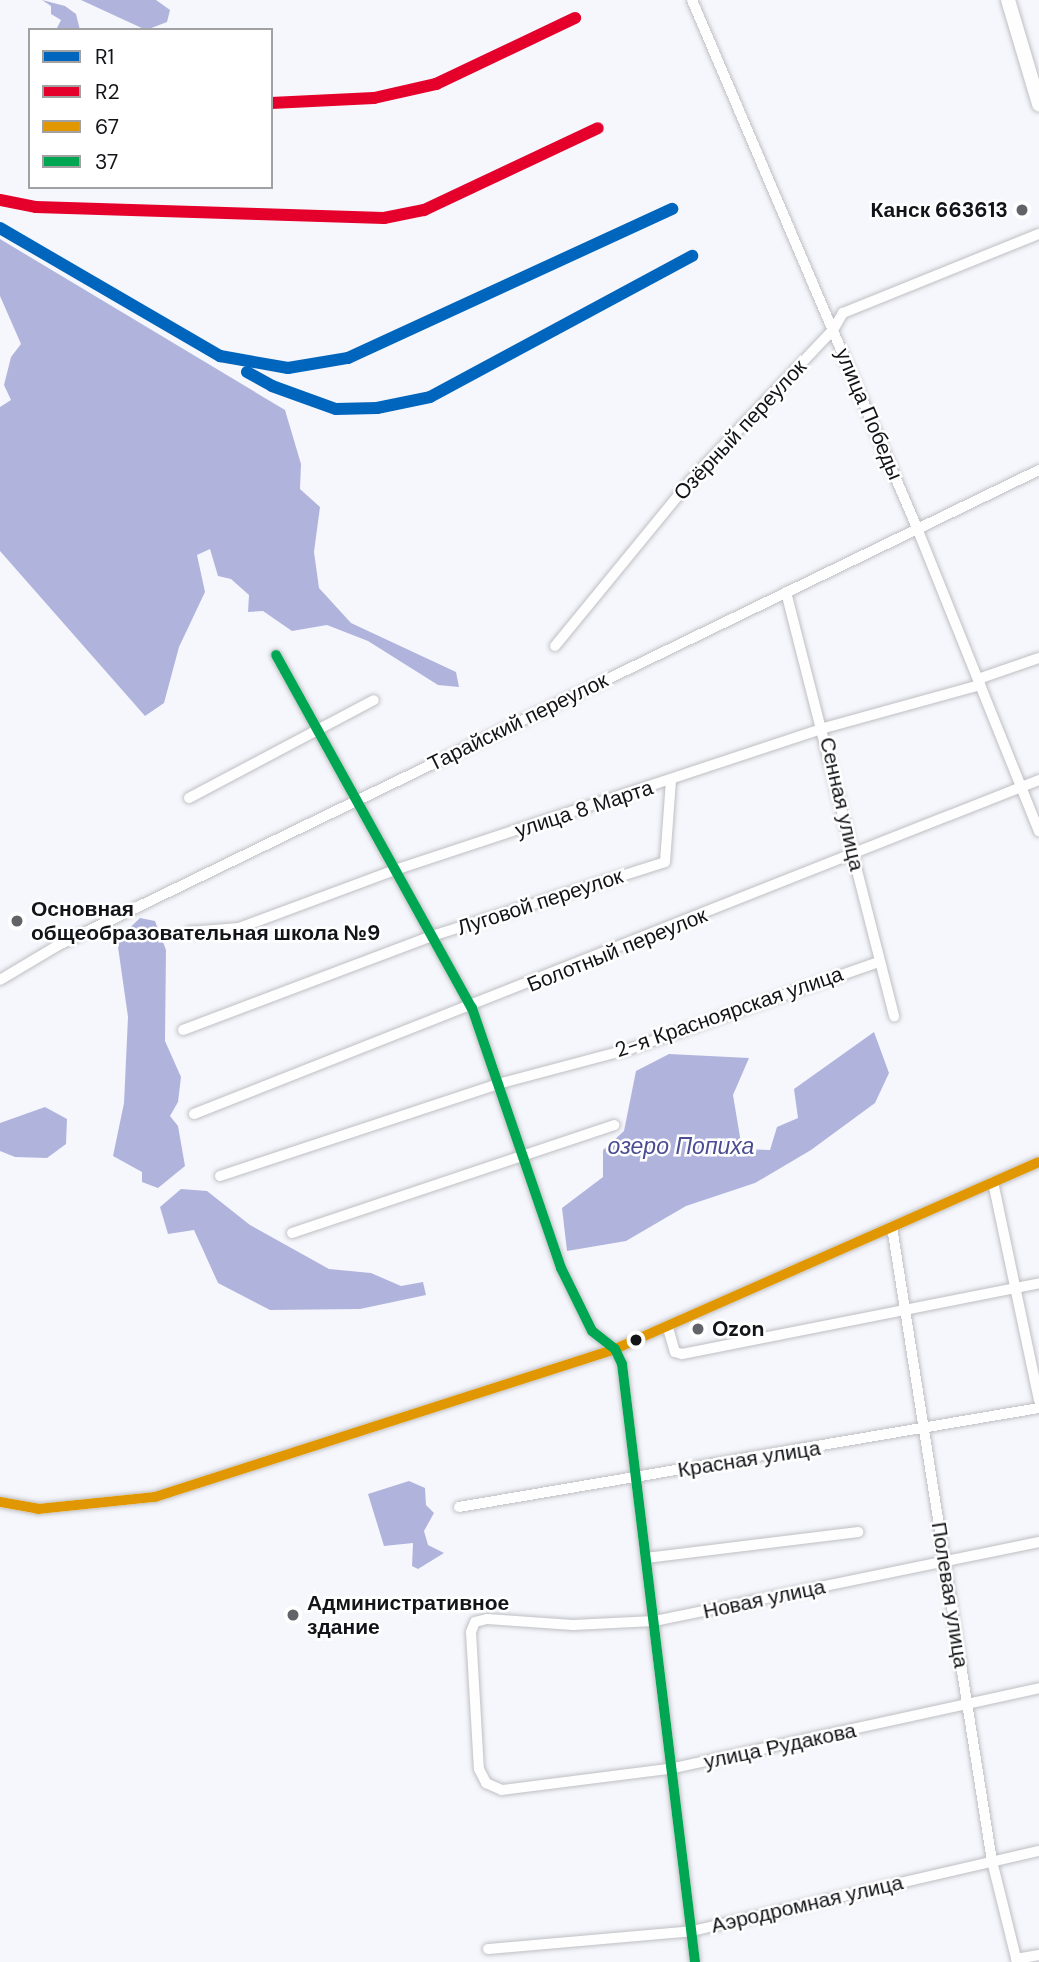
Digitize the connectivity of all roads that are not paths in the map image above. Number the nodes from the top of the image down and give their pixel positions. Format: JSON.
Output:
{"nodes":[{"id":1,"x":692,"y":0,"type":"edge"},
{"id":2,"x":1008,"y":0,"type":"edge"},
{"id":3,"x":1039,"y":104,"type":"edge"},
{"id":4,"x":1039,"y":234,"type":"edge"},
{"id":5,"x":833,"y":330,"type":"junction"},
{"id":6,"x":1039,"y":470,"type":"edge"},
{"id":7,"x":917,"y":528,"type":"junction"},
{"id":8,"x":786,"y":592,"type":"junction"},
{"id":9,"x":555,"y":646,"type":"dead end"},
{"id":10,"x":276,"y":655,"type":"dead end"},
{"id":11,"x":1039,"y":658,"type":"edge"},
{"id":12,"x":979,"y":682,"type":"junction"},
{"id":13,"x":374,"y":700,"type":"dead end"},
{"id":14,"x":824,"y":728,"type":"junction"},
{"id":15,"x":319,"y":730,"type":"junction"},
{"id":16,"x":671,"y":780,"type":"junction"},
{"id":17,"x":1039,"y":780,"type":"edge"},
{"id":18,"x":1021,"y":788,"type":"junction"},
{"id":19,"x":189,"y":797,"type":"dead end"},
{"id":20,"x":358,"y":799,"type":"junction"},
{"id":21,"x":1039,"y":831,"type":"edge"},
{"id":22,"x":854,"y":855,"type":"junction"},
{"id":23,"x":396,"y":870,"type":"junction"},
{"id":24,"x":189,"y":932,"type":"dead end"},
{"id":25,"x":432,"y":936,"type":"junction"},
{"id":26,"x":878,"y":962,"type":"junction"},
{"id":27,"x":0,"y":981,"type":"edge"},
{"id":28,"x":472,"y":1007,"type":"junction"},
{"id":29,"x":894,"y":1016,"type":"dead end"},
{"id":30,"x":183,"y":1030,"type":"dead end"},
{"id":31,"x":498,"y":1084,"type":"junction"},
{"id":32,"x":194,"y":1114,"type":"dead end"},
{"id":33,"x":614,"y":1125,"type":"dead end"},
{"id":34,"x":521,"y":1157,"type":"junction"},
{"id":35,"x":1039,"y":1162,"type":"edge"},
{"id":36,"x":220,"y":1176,"type":"dead end"},
{"id":37,"x":993,"y":1182,"type":"junction"},
{"id":38,"x":892,"y":1227,"type":"junction"},
{"id":39,"x":292,"y":1233,"type":"dead end"},
{"id":40,"x":1039,"y":1283,"type":"edge"},
{"id":41,"x":1015,"y":1289,"type":"junction"},
{"id":42,"x":907,"y":1309,"type":"junction"},
{"id":43,"x":668,"y":1328,"type":"junction"},
{"id":44,"x":614,"y":1349,"type":"junction"},
{"id":45,"x":1039,"y":1400,"type":"edge"},
{"id":46,"x":1039,"y":1408,"type":"edge"},
{"id":47,"x":924,"y":1431,"type":"junction"},
{"id":48,"x":636,"y":1477,"type":"junction"},
{"id":49,"x":0,"y":1502,"type":"edge"},
{"id":50,"x":459,"y":1507,"type":"dead end"},
{"id":51,"x":858,"y":1532,"type":"dead end"},
{"id":52,"x":1039,"y":1542,"type":"edge"},
{"id":53,"x":646,"y":1558,"type":"junction"},
{"id":54,"x":944,"y":1562,"type":"junction"},
{"id":55,"x":486,"y":1619,"type":"joint"},
{"id":56,"x":654,"y":1621,"type":"junction"},
{"id":57,"x":1039,"y":1688,"type":"edge"},
{"id":58,"x":967,"y":1707,"type":"junction"},
{"id":59,"x":670,"y":1769,"type":"junction"},
{"id":60,"x":1039,"y":1851,"type":"edge"},
{"id":61,"x":992,"y":1861,"type":"junction"},
{"id":62,"x":692,"y":1931,"type":"junction"},
{"id":63,"x":488,"y":1949,"type":"dead end"},
{"id":64,"x":1039,"y":1955,"type":"edge"},
{"id":65,"x":1016,"y":1960,"type":"edge"},
{"id":66,"x":695,"y":1962,"type":"edge"}],
"edges":[{"from":1,"to":5,"type":"street","name":"улица Победы"},
{"from":2,"to":3,"type":"main road"},
{"from":4,"to":5,"type":"street","name":"Озёрный переулок"},
{"from":5,"to":7,"type":"street","name":"улица Победы"},
{"from":5,"to":9,"type":"street","name":"Озёрный переулок"},
{"from":6,"to":7,"type":"street","name":"Тарайский переулок"},
{"from":7,"to":8,"type":"street","name":"Тарайский переулок"},
{"from":7,"to":12,"type":"street","name":"улица Победы"},
{"from":8,"to":14,"type":"street","name":"Сенная улица"},
{"from":8,"to":20,"type":"street","name":"Тарайский переулок"},
{"from":10,"to":15,"type":"street"},
{"from":11,"to":12,"type":"street","name":"улица 8 Марта"},
{"from":12,"to":14,"type":"street","name":"улица 8 Марта"},
{"from":12,"to":18,"type":"street","name":"улица Победы"},
{"from":13,"to":15,"type":"street"},
{"from":14,"to":16,"type":"street","name":"улица 8 Марта"},
{"from":14,"to":22,"type":"street","name":"Сенная улица"},
{"from":15,"to":19,"type":"street"},
{"from":15,"to":20,"type":"street"},
{"from":16,"to":23,"type":"street","name":"улица 8 Марта"},
{"from":16,"to":25,"type":"street","name":"Луговой переулок"},
{"from":17,"to":18,"type":"street","name":"Болотный переулок"},
{"from":18,"to":21,"type":"street","name":"улица Победы"},
{"from":18,"to":22,"type":"street","name":"Болотный переулок"},
{"from":20,"to":23,"type":"street"},
{"from":20,"to":27,"type":"street","name":"Тарайский переулок"},
{"from":22,"to":26,"type":"street","name":"Сенная улица"},
{"from":22,"to":28,"type":"street","name":"Болотный переулок"},
{"from":23,"to":24,"type":"street","name":"улица 8 Марта"},
{"from":23,"to":25,"type":"street"},
{"from":25,"to":28,"type":"street"},
{"from":25,"to":30,"type":"street","name":"Луговой переулок"},
{"from":26,"to":29,"type":"street","name":"Сенная улица"},
{"from":26,"to":31,"type":"street","name":"2-я Красноярская улица"},
{"from":28,"to":31,"type":"street"},
{"from":28,"to":32,"type":"street","name":"Болотный переулок"},
{"from":31,"to":34,"type":"street"},
{"from":31,"to":36,"type":"street","name":"2-я Красноярская улица"},
{"from":33,"to":34,"type":"street"},
{"from":34,"to":39,"type":"street"},
{"from":34,"to":44,"type":"street"},
{"from":35,"to":37,"type":"street"},
{"from":37,"to":38,"type":"street"},
{"from":37,"to":41,"type":"street"},
{"from":38,"to":42,"type":"street","name":"Полевая улица"},
{"from":38,"to":43,"type":"street"},
{"from":40,"to":41,"type":"street"},
{"from":41,"to":42,"type":"street"},
{"from":41,"to":45,"type":"street"},
{"from":42,"to":43,"type":"street"},
{"from":42,"to":47,"type":"street","name":"Полевая улица"},
{"from":43,"to":44,"type":"street"},
{"from":44,"to":48,"type":"street"},
{"from":44,"to":49,"type":"street"},
{"from":46,"to":47,"type":"street","name":"Красная улица"},
{"from":47,"to":48,"type":"street","name":"Красная улица"},
{"from":47,"to":54,"type":"street","name":"Полевая улица"},
{"from":48,"to":50,"type":"street","name":"Красная улица"},
{"from":48,"to":53,"type":"street"},
{"from":51,"to":53,"type":"street"},
{"from":52,"to":54,"type":"street","name":"Новая улица"},
{"from":53,"to":56,"type":"street"},
{"from":54,"to":56,"type":"street","name":"Новая улица"},
{"from":54,"to":58,"type":"street","name":"Полевая улица"},
{"from":55,"to":56,"type":"street","name":"Новая улица"},
{"from":55,"to":59,"type":"street","name":"улица Рудакова"},
{"from":56,"to":59,"type":"street"},
{"from":57,"to":58,"type":"street","name":"улица Рудакова"},
{"from":58,"to":59,"type":"street","name":"улица Рудакова"},
{"from":58,"to":61,"type":"street","name":"Полевая улица"},
{"from":59,"to":62,"type":"street"},
{"from":60,"to":61,"type":"street","name":"Аэродромная улица"},
{"from":61,"to":62,"type":"street","name":"Аэродромная улица"},
{"from":61,"to":65,"type":"street","name":"Полевая улица"},
{"from":62,"to":63,"type":"street","name":"Аэродромная улица"},
{"from":62,"to":66,"type":"street"},
{"from":64,"to":65,"type":"street"}]}
